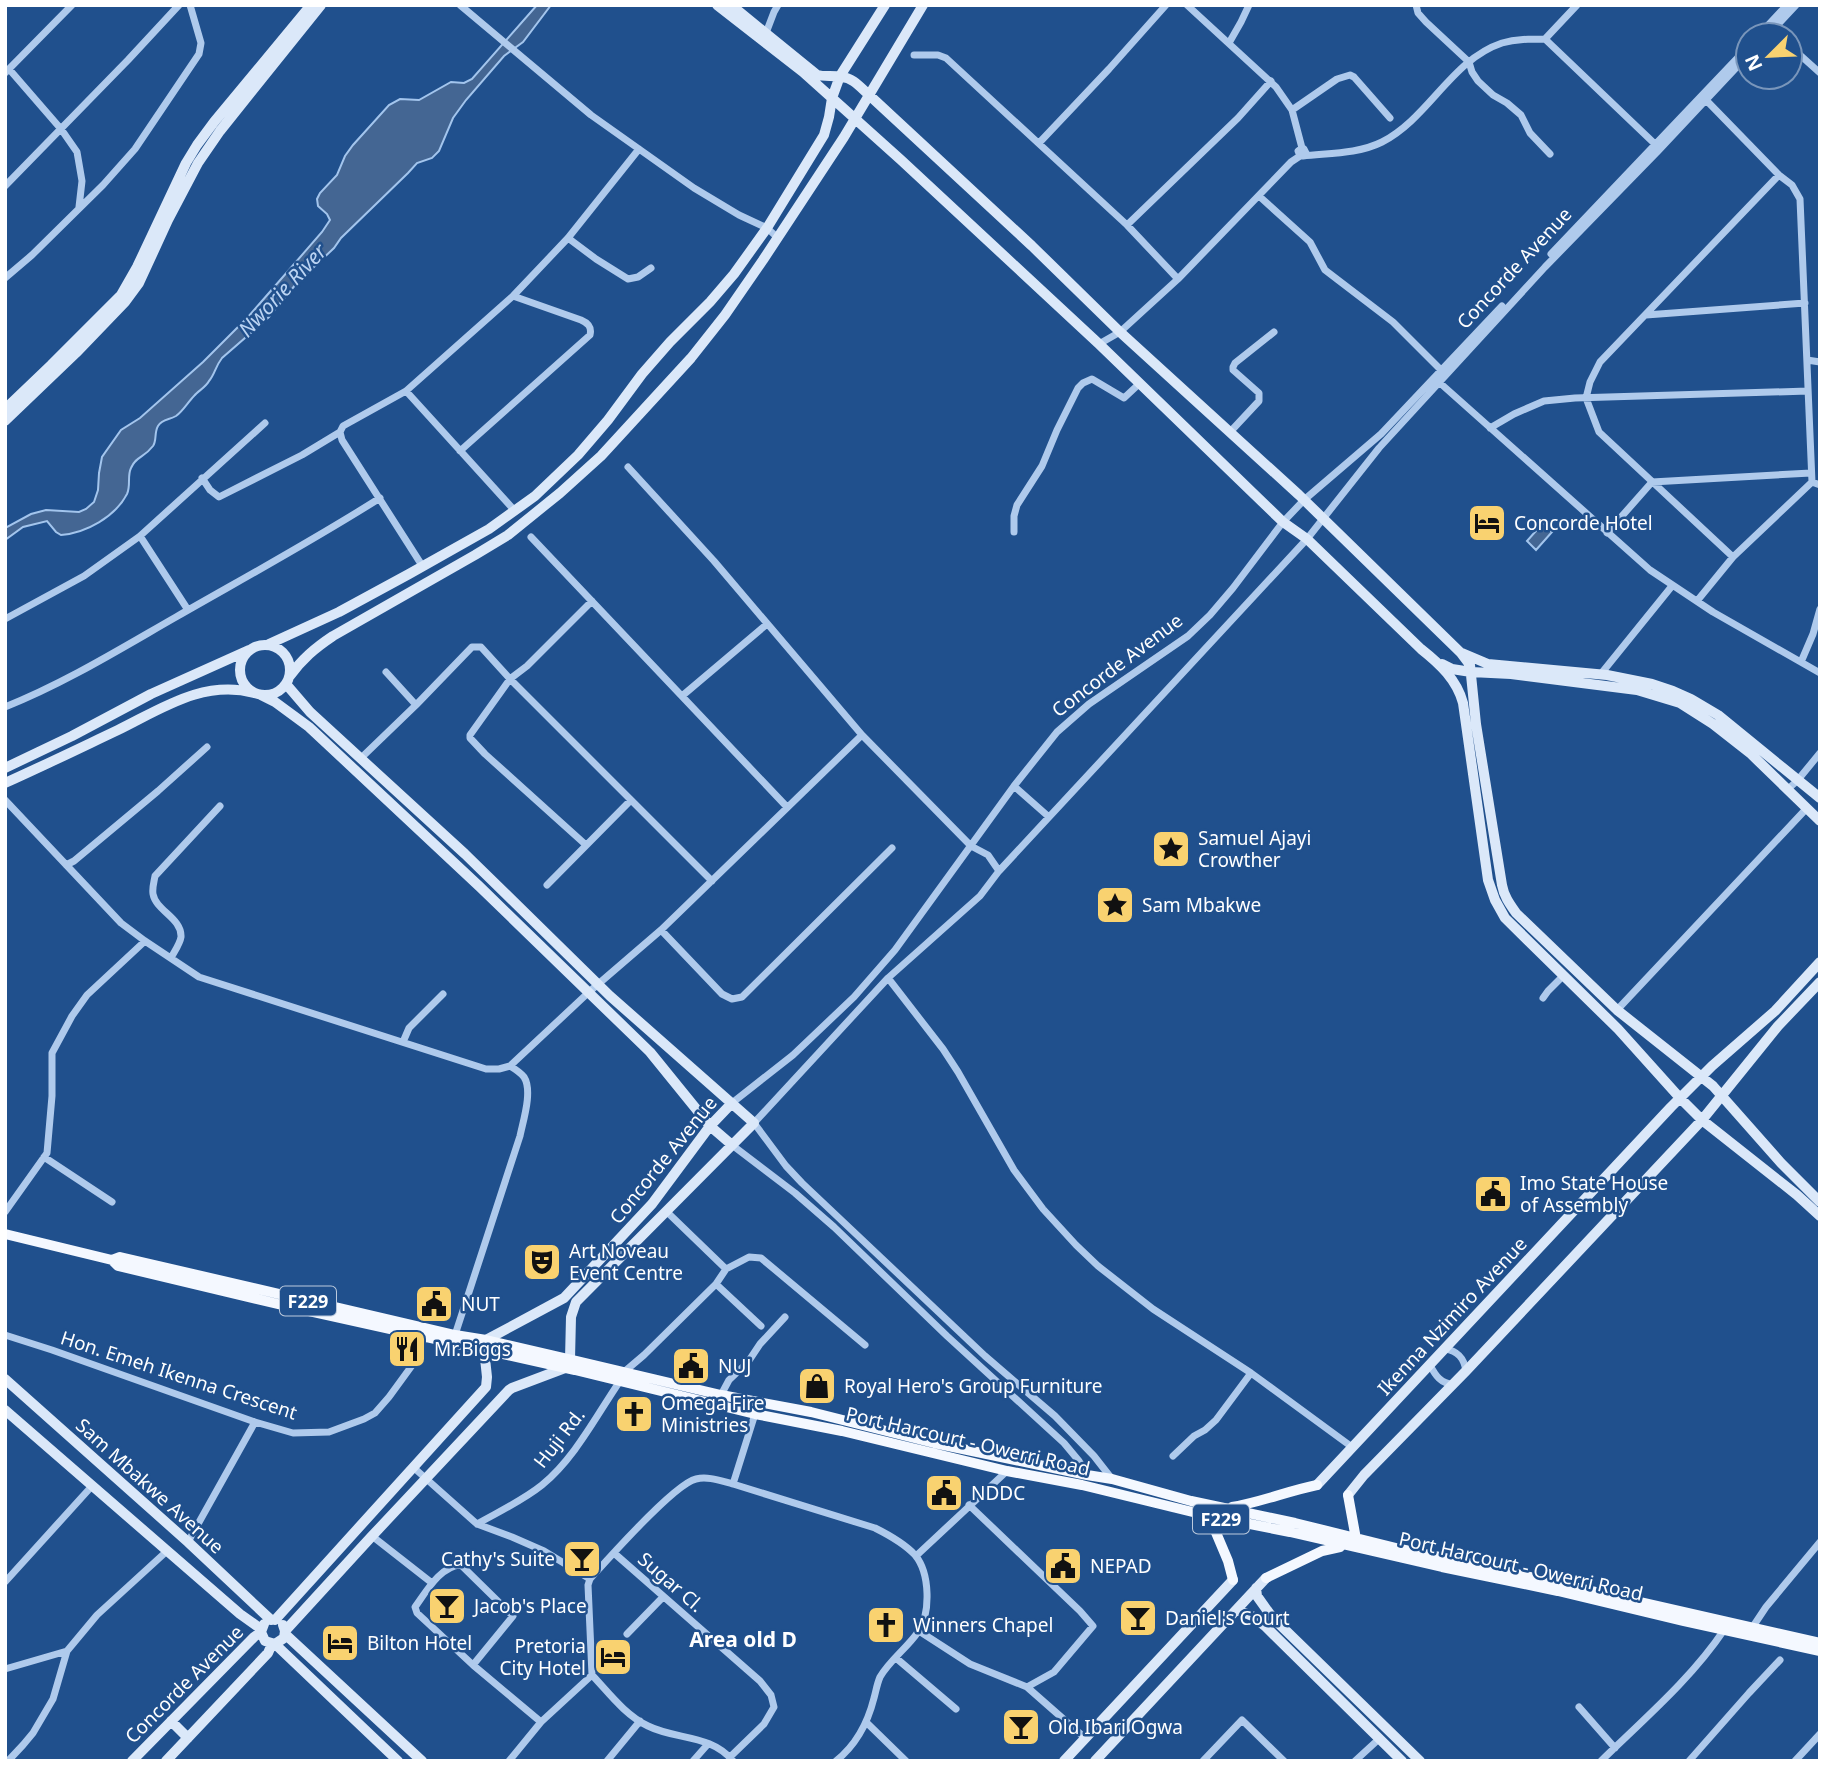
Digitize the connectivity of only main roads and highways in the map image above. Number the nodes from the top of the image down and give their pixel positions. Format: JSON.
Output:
{"nodes":[{"id":1,"x":5,"y":1234,"type":"edge"},
{"id":2,"x":426,"y":1332,"type":"junction"},
{"id":3,"x":485,"y":1345,"type":"junction"},
{"id":4,"x":622,"y":1377,"type":"junction"},
{"id":5,"x":867,"y":1431,"type":"junction"},
{"id":6,"x":1086,"y":1480,"type":"junction"},
{"id":7,"x":1317,"y":1485,"type":"road end"},
{"id":8,"x":1348,"y":1495,"type":"road end"},
{"id":9,"x":1224,"y":1508,"type":"junction"},
{"id":10,"x":1209,"y":1516,"type":"junction"},
{"id":11,"x":1356,"y":1539,"type":"junction"},
{"id":12,"x":1346,"y":1545,"type":"junction"},
{"id":13,"x":1266,"y":1578,"type":"road end"},
{"id":14,"x":1233,"y":1580,"type":"road end"},
{"id":15,"x":1820,"y":1643,"type":"edge"},
{"id":16,"x":1820,"y":1651,"type":"edge"}],
"edges":[{"from":1,"to":2,"type":"main road","name":"Port Harcourt - Owerri Road","number":"F229"},
{"from":2,"to":3,"type":"main road","name":"Port Harcourt - Owerri Road","number":"F229"},
{"from":2,"to":3,"type":"main road","name":"Port Harcourt - Owerri Road","number":"F229"},
{"from":3,"to":4,"type":"main road","name":"Port Harcourt - Owerri Road","number":"F229"},
{"from":4,"to":5,"type":"main road","name":"Port Harcourt - Owerri Road","number":"F229"},
{"from":4,"to":5,"type":"main road","name":"Port Harcourt - Owerri Road","number":"F229"},
{"from":5,"to":6,"type":"main road","name":"Port Harcourt - Owerri Road","number":"F229"},
{"from":5,"to":6,"type":"main road","name":"Port Harcourt - Owerri Road","number":"F229"},
{"from":6,"to":9,"type":"main road","name":"Port Harcourt - Owerri Road","number":"F229"},
{"from":6,"to":10,"type":"main road","name":"Port Harcourt - Owerri Road","number":"F229"},
{"from":7,"to":9,"type":"main road"},
{"from":8,"to":11,"type":"main road"},
{"from":9,"to":11,"type":"main road","name":"Port Harcourt - Owerri Road","number":"F229"},
{"from":10,"to":12,"type":"main road","name":"Port Harcourt - Owerri Road","number":"F229"},
{"from":10,"to":14,"type":"main road"},
{"from":11,"to":15,"type":"main road","name":"Port Harcourt - Owerri Road","number":"F229"},
{"from":12,"to":13,"type":"main road"},
{"from":12,"to":16,"type":"main road","name":"Port Harcourt - Owerri Road","number":"F229"}]}
